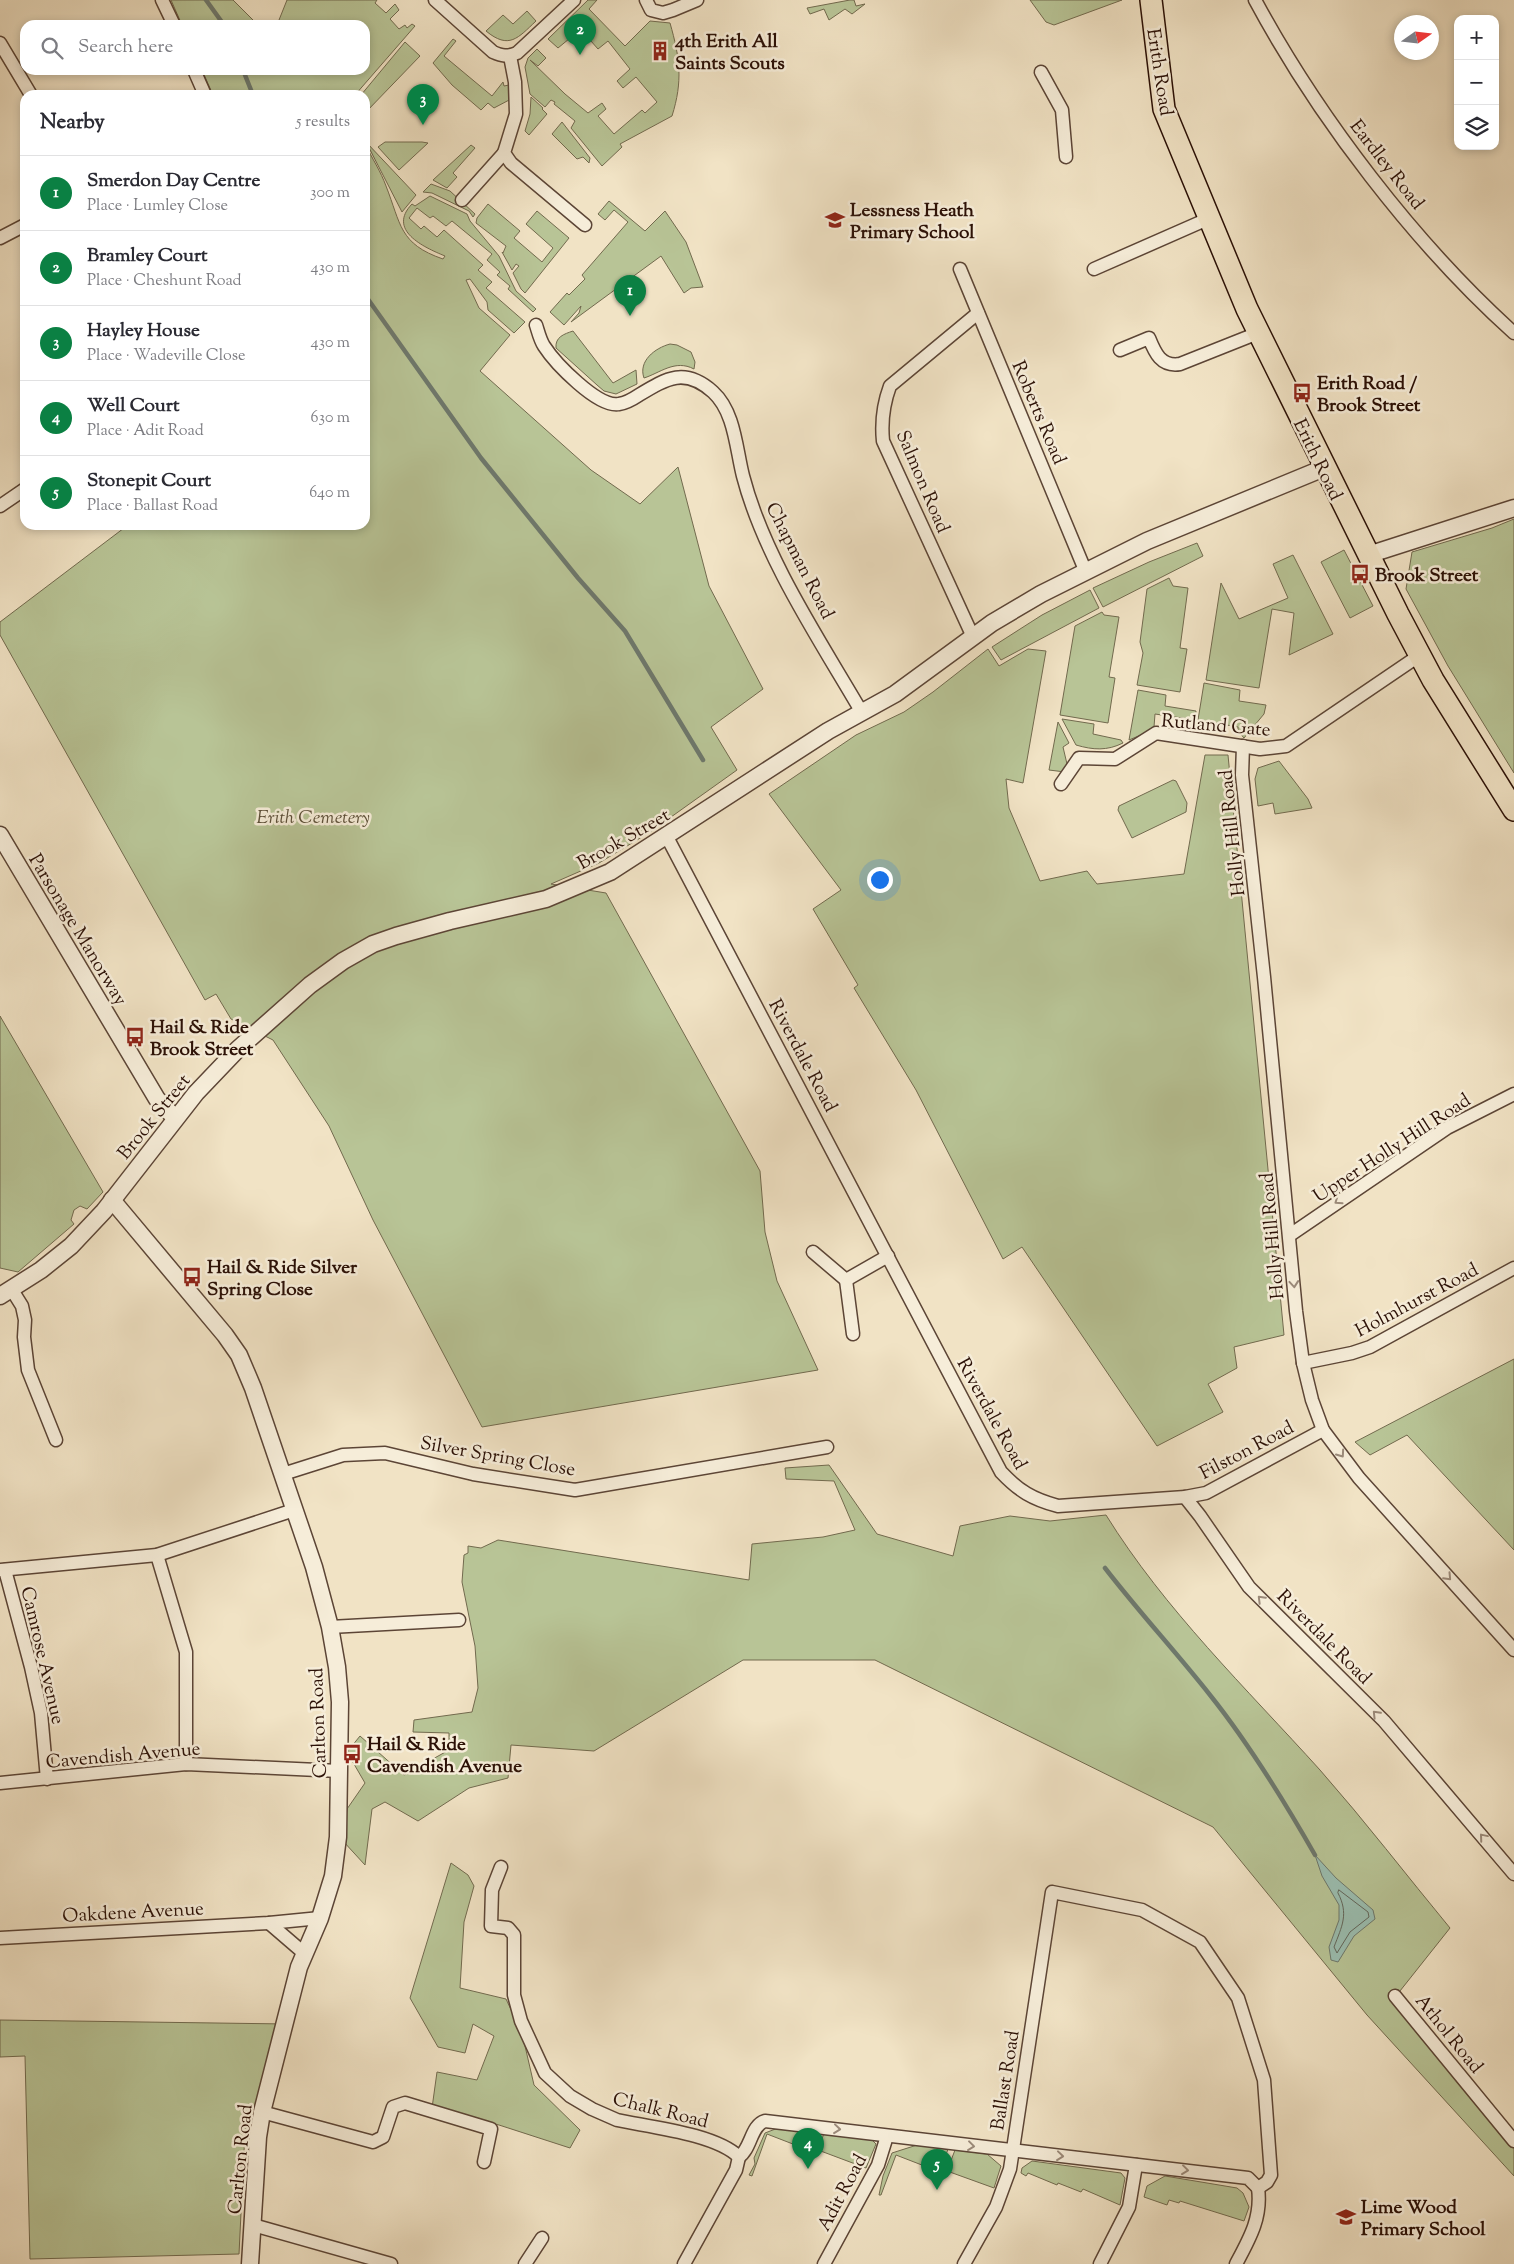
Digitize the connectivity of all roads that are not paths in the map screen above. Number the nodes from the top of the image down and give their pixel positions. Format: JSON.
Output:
{"nodes":[{"id":1,"x":162,"y":0,"type":"edge"},
{"id":2,"x":435,"y":0,"type":"edge"},
{"id":3,"x":574,"y":0,"type":"edge"},
{"id":4,"x":646,"y":0,"type":"edge"},
{"id":5,"x":697,"y":0,"type":"edge"},
{"id":6,"x":1151,"y":0,"type":"edge"},
{"id":7,"x":1255,"y":0,"type":"edge"},
{"id":8,"x":172,"y":20,"type":"edge"},
{"id":9,"x":1,"y":46,"type":"edge"},
{"id":10,"x":510,"y":56,"type":"junction"},
{"id":11,"x":1042,"y":72,"type":"dead end"},
{"id":12,"x":196,"y":75,"type":"edge"},
{"id":13,"x":28,"y":90,"type":"edge"},
{"id":14,"x":203,"y":90,"type":"edge"},
{"id":15,"x":504,"y":153,"type":"junction"},
{"id":16,"x":1066,"y":157,"type":"dead end"},
{"id":17,"x":462,"y":200,"type":"dead end"},
{"id":18,"x":1210,"y":218,"type":"junction"},
{"id":19,"x":585,"y":225,"type":"dead end"},
{"id":20,"x":20,"y":228,"type":"edge"},
{"id":21,"x":0,"y":238,"type":"edge"},
{"id":22,"x":960,"y":269,"type":"dead end"},
{"id":23,"x":1094,"y":270,"type":"dead end"},
{"id":24,"x":978,"y":313,"type":"junction"},
{"id":25,"x":536,"y":325,"type":"dead end"},
{"id":26,"x":1258,"y":333,"type":"junction"},
{"id":27,"x":1514,"y":333,"type":"edge"},
{"id":28,"x":1120,"y":350,"type":"dead end"},
{"id":29,"x":1324,"y":468,"type":"junction"},
{"id":30,"x":20,"y":492,"type":"edge"},
{"id":31,"x":0,"y":506,"type":"edge"},
{"id":32,"x":1514,"y":508,"type":"edge"},
{"id":33,"x":1368,"y":556,"type":"junction"},
{"id":34,"x":1085,"y":570,"type":"junction"},
{"id":35,"x":973,"y":637,"type":"junction"},
{"id":36,"x":1420,"y":655,"type":"junction"},
{"id":37,"x":861,"y":712,"type":"junction"},
{"id":38,"x":1243,"y":746,"type":"junction"},
{"id":39,"x":1061,"y":784,"type":"dead end"},
{"id":40,"x":1514,"y":810,"type":"edge"},
{"id":41,"x":0,"y":835,"type":"edge"},
{"id":42,"x":667,"y":837,"type":"junction"},
{"id":43,"x":1514,"y":1094,"type":"edge"},
{"id":44,"x":174,"y":1118,"type":"junction"},
{"id":45,"x":112,"y":1200,"type":"junction"},
{"id":46,"x":1290,"y":1235,"type":"junction"},
{"id":47,"x":813,"y":1252,"type":"dead end"},
{"id":48,"x":888,"y":1256,"type":"junction"},
{"id":49,"x":1514,"y":1268,"type":"edge"},
{"id":50,"x":846,"y":1280,"type":"junction"},
{"id":51,"x":6,"y":1293,"type":"edge"},
{"id":52,"x":853,"y":1334,"type":"dead end"},
{"id":53,"x":1303,"y":1363,"type":"junction"},
{"id":54,"x":1323,"y":1430,"type":"junction"},
{"id":55,"x":56,"y":1440,"type":"dead end"},
{"id":56,"x":827,"y":1447,"type":"dead end"},
{"id":57,"x":283,"y":1474,"type":"junction"},
{"id":58,"x":1185,"y":1497,"type":"junction"},
{"id":59,"x":294,"y":1510,"type":"junction"},
{"id":60,"x":157,"y":1555,"type":"junction"},
{"id":61,"x":2,"y":1570,"type":"edge"},
{"id":62,"x":459,"y":1620,"type":"dead end"},
{"id":63,"x":330,"y":1627,"type":"junction"},
{"id":64,"x":1514,"y":1650,"type":"edge"},
{"id":65,"x":186,"y":1764,"type":"junction"},
{"id":66,"x":340,"y":1771,"type":"junction"},
{"id":67,"x":47,"y":1779,"type":"junction"},
{"id":68,"x":0,"y":1783,"type":"edge"},
{"id":69,"x":501,"y":1867,"type":"dead end"},
{"id":70,"x":1514,"y":1874,"type":"edge"},
{"id":71,"x":320,"y":1918,"type":"junction"},
{"id":72,"x":269,"y":1923,"type":"junction"},
{"id":73,"x":0,"y":1938,"type":"edge"},
{"id":74,"x":305,"y":1954,"type":"junction"},
{"id":75,"x":1395,"y":1996,"type":"dead end"},
{"id":76,"x":262,"y":2112,"type":"junction"},
{"id":77,"x":887,"y":2136,"type":"junction"},
{"id":78,"x":1514,"y":2140,"type":"edge"},
{"id":79,"x":1012,"y":2151,"type":"junction"},
{"id":80,"x":739,"y":2157,"type":"junction"},
{"id":81,"x":484,"y":2162,"type":"dead end"},
{"id":82,"x":1136,"y":2165,"type":"junction"},
{"id":83,"x":1258,"y":2188,"type":"junction"},
{"id":84,"x":253,"y":2225,"type":"junction"},
{"id":85,"x":542,"y":2238,"type":"dead end"},
{"id":86,"x":250,"y":2264,"type":"edge"},
{"id":87,"x":391,"y":2264,"type":"edge"},
{"id":88,"x":525,"y":2264,"type":"edge"},
{"id":89,"x":684,"y":2264,"type":"edge"},
{"id":90,"x":824,"y":2264,"type":"edge"},
{"id":91,"x":964,"y":2264,"type":"edge"},
{"id":92,"x":1100,"y":2264,"type":"edge"},
{"id":93,"x":1236,"y":2264,"type":"edge"}],
"edges":[{"from":1,"to":8,"type":"street"},
{"from":2,"to":10,"type":"street"},
{"from":3,"to":10,"type":"street"},
{"from":4,"to":5,"type":"street"},
{"from":6,"to":18,"type":"main road","name":"Erith Road"},
{"from":7,"to":27,"type":"street","name":"Eardley Road"},
{"from":9,"to":13,"type":"street"},
{"from":10,"to":15,"type":"street"},
{"from":11,"to":16,"type":"street"},
{"from":12,"to":14,"type":"street"},
{"from":15,"to":17,"type":"street"},
{"from":15,"to":19,"type":"street"},
{"from":18,"to":23,"type":"street"},
{"from":18,"to":26,"type":"main road","name":"Erith Road"},
{"from":20,"to":21,"type":"street"},
{"from":22,"to":24,"type":"street","name":"Roberts Road"},
{"from":24,"to":34,"type":"street","name":"Roberts Road"},
{"from":24,"to":35,"type":"street","name":"Salmon Road"},
{"from":25,"to":37,"type":"street","name":"Chapman Road"},
{"from":26,"to":28,"type":"street"},
{"from":26,"to":29,"type":"main road","name":"Erith Road"},
{"from":29,"to":33,"type":"main road","name":"Erith Road"},
{"from":29,"to":34,"type":"street","name":"Brook Street"},
{"from":30,"to":31,"type":"street"},
{"from":32,"to":33,"type":"street"},
{"from":33,"to":36,"type":"main road","name":"Erith Road"},
{"from":34,"to":35,"type":"street","name":"Brook Street"},
{"from":35,"to":37,"type":"street","name":"Brook Street"},
{"from":36,"to":38,"type":"street","name":"Rutland Gate"},
{"from":36,"to":40,"type":"main road","name":"Erith Road"},
{"from":37,"to":42,"type":"street","name":"Brook Street"},
{"from":38,"to":39,"type":"street","name":"Rutland Gate"},
{"from":38,"to":46,"type":"street","name":"Holly Hill Road"},
{"from":41,"to":44,"type":"street","name":"Parsonage Manorway"},
{"from":42,"to":44,"type":"street","name":"Brook Street"},
{"from":42,"to":48,"type":"street","name":"Riverdale Road"},
{"from":43,"to":46,"type":"street","name":"Upper Holly Hill Road","one_way":true},
{"from":44,"to":45,"type":"street","name":"Brook Street"},
{"from":45,"to":51,"type":"street","name":"Brook Street"},
{"from":45,"to":57,"type":"street","name":"Carlton Road"},
{"from":46,"to":53,"type":"street","name":"Holly Hill Road","one_way":true},
{"from":47,"to":50,"type":"street"},
{"from":48,"to":50,"type":"street"},
{"from":48,"to":58,"type":"street","name":"Riverdale Road"},
{"from":49,"to":53,"type":"street","name":"Holmhurst Road"},
{"from":50,"to":52,"type":"street"},
{"from":51,"to":55,"type":"street"},
{"from":53,"to":54,"type":"street","name":"Holly Hill Road"},
{"from":54,"to":58,"type":"street","name":"Filston Road"},
{"from":54,"to":64,"type":"street","name":"Holly Hill Road","one_way":true},
{"from":56,"to":57,"type":"street","name":"Silver Spring Close"},
{"from":57,"to":59,"type":"street","name":"Carlton Road"},
{"from":70,"to":58,"type":"street","name":"Riverdale Road","one_way":true},
{"from":59,"to":60,"type":"street"},
{"from":59,"to":63,"type":"street","name":"Carlton Road"},
{"from":60,"to":61,"type":"street"},
{"from":60,"to":65,"type":"street"},
{"from":61,"to":67,"type":"street","name":"Camrose Avenue"},
{"from":62,"to":63,"type":"street"},
{"from":63,"to":66,"type":"street","name":"Carlton Road"},
{"from":65,"to":66,"type":"street","name":"Cavendish Avenue"},
{"from":65,"to":67,"type":"street","name":"Cavendish Avenue"},
{"from":66,"to":71,"type":"street","name":"Carlton Road"},
{"from":67,"to":68,"type":"street","name":"Cavendish Avenue"},
{"from":69,"to":80,"type":"street","name":"Chalk Road"},
{"from":71,"to":72,"type":"street","name":"Oakdene Avenue"},
{"from":71,"to":74,"type":"street","name":"Carlton Road"},
{"from":72,"to":73,"type":"street","name":"Oakdene Avenue"},
{"from":72,"to":74,"type":"street"},
{"from":74,"to":76,"type":"street","name":"Carlton Road"},
{"from":75,"to":78,"type":"street","name":"Athol Road"},
{"from":76,"to":81,"type":"street"},
{"from":76,"to":84,"type":"street","name":"Carlton Road"},
{"from":77,"to":79,"type":"street","one_way":true},
{"from":80,"to":77,"type":"street","one_way":true},
{"from":77,"to":90,"type":"street","name":"Adit Road"},
{"from":79,"to":82,"type":"street","one_way":true},
{"from":79,"to":83,"type":"street","name":"Ballast Road"},
{"from":79,"to":91,"type":"street","name":"Ballast Road"},
{"from":80,"to":89,"type":"street"},
{"from":82,"to":83,"type":"street","one_way":true},
{"from":82,"to":92,"type":"street"},
{"from":83,"to":93,"type":"street"},
{"from":84,"to":86,"type":"street","name":"Carlton Road"},
{"from":84,"to":87,"type":"street"},
{"from":85,"to":88,"type":"street"}]}
